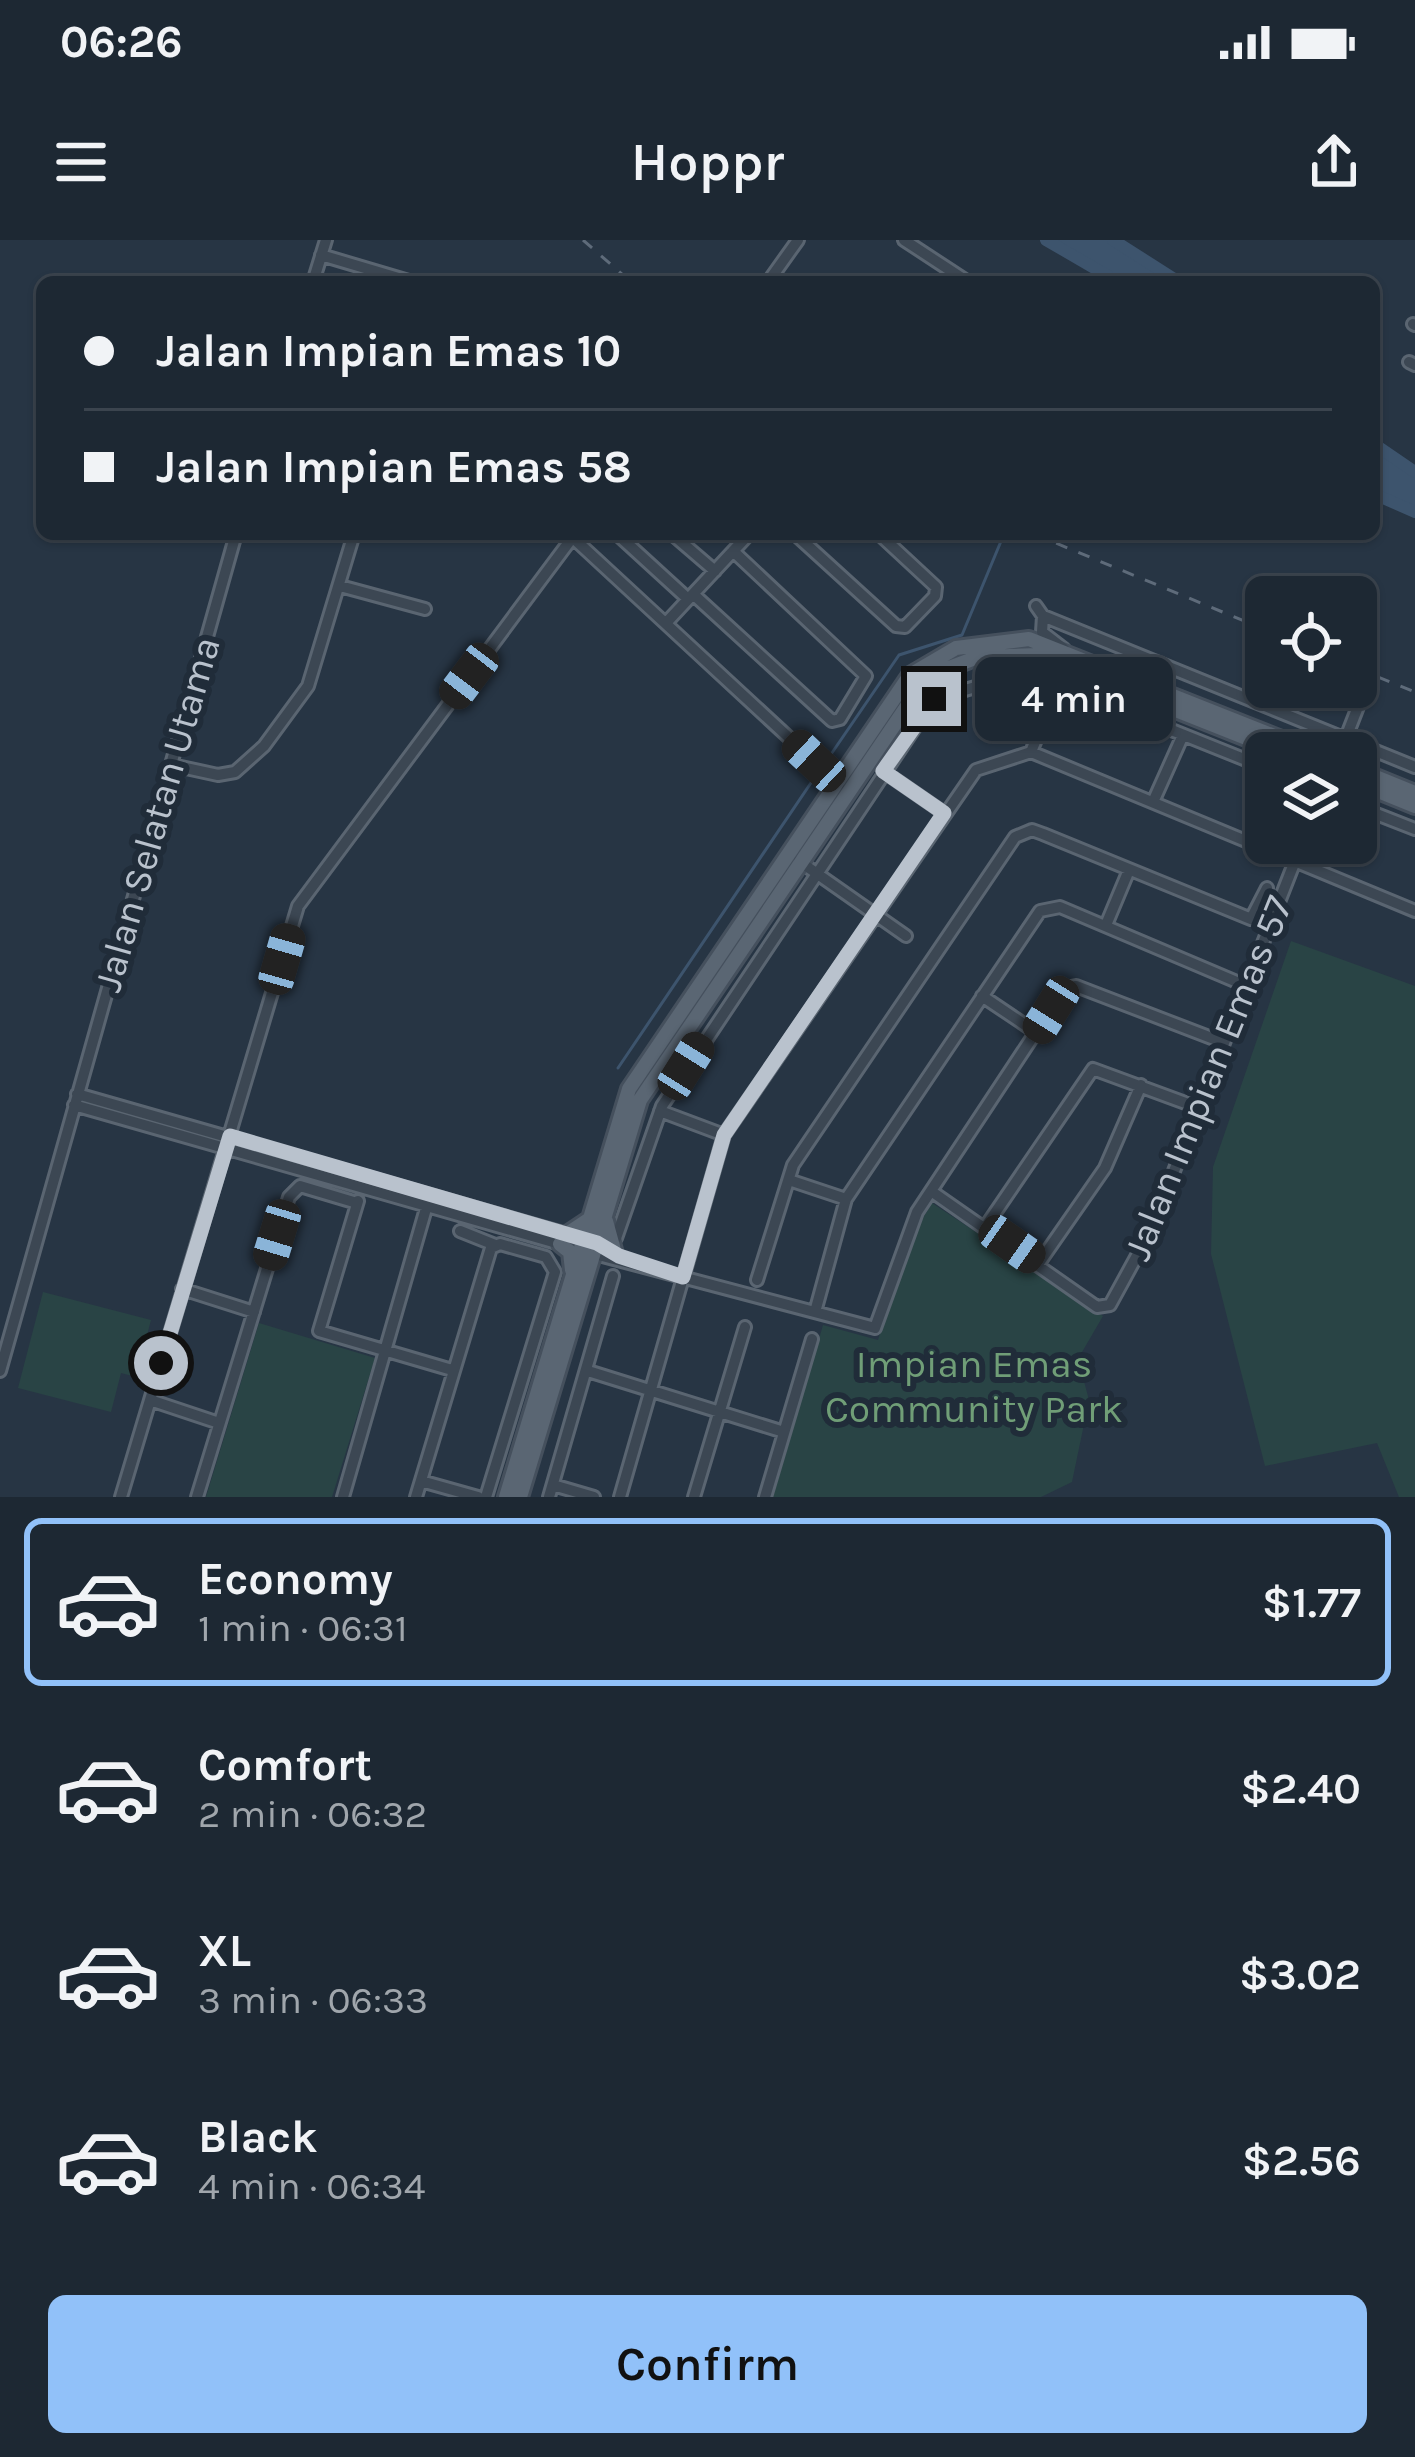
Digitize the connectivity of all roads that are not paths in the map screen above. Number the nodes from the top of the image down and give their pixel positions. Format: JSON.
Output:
{"nodes":[{"id":1,"x":326,"y":240,"type":"edge"},
{"id":2,"x":798,"y":240,"type":"edge"},
{"id":3,"x":904,"y":240,"type":"edge"},
{"id":4,"x":321,"y":255,"type":"junction"},
{"id":5,"x":315,"y":276,"type":"edge"},
{"id":6,"x":392,"y":276,"type":"edge"},
{"id":7,"x":772,"y":276,"type":"edge"},
{"id":8,"x":959,"y":276,"type":"edge"},
{"id":9,"x":234,"y":540,"type":"edge"},
{"id":10,"x":352,"y":540,"type":"edge"},
{"id":11,"x":568,"y":540,"type":"edge"},
{"id":12,"x":577,"y":540,"type":"edge"},
{"id":13,"x":623,"y":540,"type":"edge"},
{"id":14,"x":679,"y":540,"type":"edge"},
{"id":15,"x":743,"y":540,"type":"edge"},
{"id":16,"x":803,"y":540,"type":"edge"},
{"id":17,"x":885,"y":540,"type":"edge"},
{"id":18,"x":733,"y":551,"type":"junction"},
{"id":19,"x":715,"y":571,"type":"junction"},
{"id":20,"x":340,"y":586,"type":"junction"},
{"id":21,"x":691,"y":597,"type":"junction"},
{"id":22,"x":424,"y":609,"type":"dead end"},
{"id":23,"x":1040,"y":611,"type":"junction"},
{"id":24,"x":666,"y":623,"type":"junction"},
{"id":25,"x":1010,"y":638,"type":"junction"},
{"id":26,"x":1069,"y":653,"type":"junction"},
{"id":27,"x":1058,"y":685,"type":"junction"},
{"id":28,"x":1265,"y":732,"type":"edge"},
{"id":29,"x":1332,"y":732,"type":"edge"},
{"id":30,"x":1183,"y":736,"type":"junction"},
{"id":31,"x":1245,"y":738,"type":"edge"},
{"id":32,"x":1377,"y":751,"type":"edge"},
{"id":33,"x":1031,"y":752,"type":"junction"},
{"id":34,"x":1245,"y":760,"type":"edge"},
{"id":35,"x":172,"y":765,"type":"junction"},
{"id":36,"x":1415,"y":767,"type":"edge"},
{"id":37,"x":883,"y":771,"type":"junction"},
{"id":38,"x":1377,"y":778,"type":"edge"},
{"id":39,"x":836,"y":781,"type":"junction"},
{"id":40,"x":1377,"y":791,"type":"edge"},
{"id":41,"x":1415,"y":793,"type":"edge"},
{"id":42,"x":1153,"y":802,"type":"junction"},
{"id":43,"x":1415,"y":806,"type":"edge"},
{"id":44,"x":944,"y":813,"type":"junction"},
{"id":45,"x":1377,"y":814,"type":"edge"},
{"id":46,"x":1415,"y":829,"type":"edge"},
{"id":47,"x":1245,"y":841,"type":"edge"},
{"id":48,"x":799,"y":861,"type":"junction"},
{"id":49,"x":1293,"y":864,"type":"edge"},
{"id":50,"x":1299,"y":864,"type":"edge"},
{"id":51,"x":1129,"y":870,"type":"junction"},
{"id":52,"x":814,"y":872,"type":"junction"},
{"id":53,"x":1268,"y":888,"type":"dead end"},
{"id":54,"x":1415,"y":911,"type":"edge"},
{"id":55,"x":878,"y":916,"type":"junction"},
{"id":56,"x":1106,"y":925,"type":"junction"},
{"id":57,"x":906,"y":936,"type":"dead end"},
{"id":58,"x":1244,"y":985,"type":"junction"},
{"id":59,"x":982,"y":996,"type":"junction"},
{"id":60,"x":1037,"y":1033,"type":"junction"},
{"id":61,"x":1222,"y":1042,"type":"junction"},
{"id":62,"x":1141,"y":1085,"type":"junction"},
{"id":63,"x":76,"y":1099,"type":"junction"},
{"id":64,"x":1199,"y":1108,"type":"junction"},
{"id":65,"x":660,"y":1111,"type":"junction"},
{"id":66,"x":724,"y":1135,"type":"junction"},
{"id":67,"x":228,"y":1142,"type":"junction"},
{"id":68,"x":789,"y":1180,"type":"junction"},
{"id":69,"x":363,"y":1186,"type":"junction"},
{"id":70,"x":932,"y":1191,"type":"junction"},
{"id":71,"x":846,"y":1198,"type":"junction"},
{"id":72,"x":428,"y":1201,"type":"junction"},
{"id":73,"x":357,"y":1203,"type":"junction"},
{"id":74,"x":598,"y":1216,"type":"junction"},
{"id":75,"x":986,"y":1226,"type":"junction"},
{"id":76,"x":460,"y":1231,"type":"dead end"},
{"id":77,"x":563,"y":1239,"type":"junction"},
{"id":78,"x":590,"y":1246,"type":"junction"},
{"id":79,"x":493,"y":1247,"type":"junction"},
{"id":80,"x":615,"y":1251,"type":"junction"},
{"id":81,"x":1039,"y":1263,"type":"junction"},
{"id":82,"x":613,"y":1276,"type":"dead end"},
{"id":83,"x":683,"y":1277,"type":"junction"},
{"id":84,"x":757,"y":1280,"type":"dead end"},
{"id":85,"x":579,"y":1282,"type":"junction"},
{"id":86,"x":182,"y":1289,"type":"junction"},
{"id":87,"x":254,"y":1312,"type":"junction"},
{"id":88,"x":815,"y":1312,"type":"junction"},
{"id":89,"x":745,"y":1327,"type":"dead end"},
{"id":90,"x":812,"y":1340,"type":"dead end"},
{"id":91,"x":385,"y":1351,"type":"junction"},
{"id":92,"x":452,"y":1370,"type":"junction"},
{"id":93,"x":0,"y":1371,"type":"edge"},
{"id":94,"x":588,"y":1371,"type":"junction"},
{"id":95,"x":650,"y":1390,"type":"junction"},
{"id":96,"x":150,"y":1400,"type":"junction"},
{"id":97,"x":718,"y":1411,"type":"junction"},
{"id":98,"x":219,"y":1424,"type":"junction"},
{"id":99,"x":784,"y":1432,"type":"junction"},
{"id":100,"x":421,"y":1481,"type":"junction"},
{"id":101,"x":551,"y":1491,"type":"edge"},
{"id":102,"x":121,"y":1497,"type":"edge"},
{"id":103,"x":197,"y":1497,"type":"edge"},
{"id":104,"x":343,"y":1497,"type":"edge"},
{"id":105,"x":416,"y":1497,"type":"edge"},
{"id":106,"x":482,"y":1497,"type":"edge"},
{"id":107,"x":506,"y":1497,"type":"edge"},
{"id":108,"x":520,"y":1497,"type":"edge"},
{"id":109,"x":594,"y":1497,"type":"edge"},
{"id":110,"x":620,"y":1497,"type":"edge"},
{"id":111,"x":694,"y":1497,"type":"edge"},
{"id":112,"x":765,"y":1497,"type":"edge"}],
"edges":[{"from":1,"to":4,"type":"street"},
{"from":2,"to":7,"type":"street"},
{"from":3,"to":8,"type":"street"},
{"from":4,"to":5,"type":"street"},
{"from":4,"to":6,"type":"street"},
{"from":9,"to":35,"type":"street","name":"Jalan Selatan Utama"},
{"from":10,"to":20,"type":"street"},
{"from":11,"to":67,"type":"street"},
{"from":12,"to":24,"type":"street"},
{"from":13,"to":21,"type":"street"},
{"from":14,"to":19,"type":"street"},
{"from":15,"to":18,"type":"street"},
{"from":16,"to":17,"type":"street"},
{"from":18,"to":19,"type":"street"},
{"from":18,"to":21,"type":"street"},
{"from":19,"to":21,"type":"street"},
{"from":20,"to":22,"type":"street"},
{"from":20,"to":35,"type":"street"},
{"from":21,"to":24,"type":"street"},
{"from":23,"to":25,"type":"street"},
{"from":23,"to":26,"type":"street"},
{"from":23,"to":29,"type":"street"},
{"from":24,"to":39,"type":"street"},
{"from":25,"to":26,"type":"main road"},
{"from":25,"to":39,"type":"main road"},
{"from":26,"to":28,"type":"main road"},
{"from":27,"to":30,"type":"street"},
{"from":27,"to":33,"type":"street"},
{"from":27,"to":37,"type":"street"},
{"from":30,"to":34,"type":"street"},
{"from":30,"to":42,"type":"street"},
{"from":31,"to":39,"type":"main road"},
{"from":32,"to":36,"type":"street"},
{"from":33,"to":42,"type":"street"},
{"from":33,"to":44,"type":"street"},
{"from":35,"to":63,"type":"street","name":"Jalan Selatan Utama"},
{"from":37,"to":44,"type":"street"},
{"from":37,"to":52,"type":"street"},
{"from":38,"to":41,"type":"main road"},
{"from":39,"to":48,"type":"main road"},
{"from":39,"to":74,"type":"main road"},
{"from":40,"to":43,"type":"main road"},
{"from":42,"to":47,"type":"street"},
{"from":44,"to":55,"type":"street"},
{"from":45,"to":46,"type":"street"},
{"from":48,"to":52,"type":"street"},
{"from":48,"to":74,"type":"main road"},
{"from":49,"to":58,"type":"street","name":"Jalan Impian Emas 57"},
{"from":50,"to":54,"type":"street"},
{"from":51,"to":53,"type":"street"},
{"from":51,"to":56,"type":"street"},
{"from":51,"to":68,"type":"street"},
{"from":52,"to":55,"type":"street"},
{"from":52,"to":65,"type":"street"},
{"from":55,"to":57,"type":"street"},
{"from":55,"to":66,"type":"street"},
{"from":56,"to":58,"type":"street"},
{"from":56,"to":59,"type":"street"},
{"from":58,"to":61,"type":"street","name":"Jalan Impian Emas 57"},
{"from":59,"to":60,"type":"street"},
{"from":59,"to":71,"type":"street"},
{"from":60,"to":61,"type":"street"},
{"from":60,"to":70,"type":"street"},
{"from":61,"to":64,"type":"street","name":"Jalan Impian Emas 57"},
{"from":62,"to":64,"type":"street"},
{"from":62,"to":75,"type":"street"},
{"from":62,"to":81,"type":"street"},
{"from":63,"to":67,"type":"street"},
{"from":63,"to":93,"type":"street","name":"Jalan Selatan Utama"},
{"from":64,"to":81,"type":"street","name":"Jalan Impian Emas 57"},
{"from":65,"to":66,"type":"street"},
{"from":65,"to":80,"type":"street"},
{"from":66,"to":83,"type":"street"},
{"from":67,"to":69,"type":"street"},
{"from":67,"to":72,"type":"street"},
{"from":67,"to":86,"type":"street"},
{"from":68,"to":71,"type":"street"},
{"from":68,"to":84,"type":"street"},
{"from":69,"to":72,"type":"street"},
{"from":69,"to":73,"type":"street"},
{"from":70,"to":75,"type":"street"},
{"from":70,"to":88,"type":"street"},
{"from":71,"to":88,"type":"street"},
{"from":72,"to":77,"type":"street"},
{"from":72,"to":91,"type":"street"},
{"from":73,"to":87,"type":"street"},
{"from":73,"to":91,"type":"street"},
{"from":74,"to":77,"type":"main road"},
{"from":74,"to":78,"type":"main road"},
{"from":74,"to":80,"type":"main road"},
{"from":75,"to":81,"type":"street"},
{"from":76,"to":79,"type":"street"},
{"from":77,"to":78,"type":"street"},
{"from":77,"to":85,"type":"main road"},
{"from":78,"to":80,"type":"street"},
{"from":78,"to":85,"type":"main road"},
{"from":79,"to":92,"type":"street"},
{"from":79,"to":106,"type":"street"},
{"from":80,"to":83,"type":"street"},
{"from":80,"to":85,"type":"main road"},
{"from":82,"to":94,"type":"street"},
{"from":83,"to":88,"type":"street"},
{"from":83,"to":95,"type":"street"},
{"from":85,"to":107,"type":"main road"},
{"from":85,"to":108,"type":"main road"},
{"from":86,"to":87,"type":"street"},
{"from":86,"to":96,"type":"street"},
{"from":87,"to":98,"type":"street"},
{"from":89,"to":97,"type":"street"},
{"from":90,"to":99,"type":"street"},
{"from":91,"to":92,"type":"street"},
{"from":91,"to":104,"type":"street"},
{"from":92,"to":100,"type":"street"},
{"from":94,"to":95,"type":"street"},
{"from":94,"to":101,"type":"street"},
{"from":95,"to":97,"type":"street"},
{"from":95,"to":110,"type":"street"},
{"from":96,"to":98,"type":"street"},
{"from":96,"to":102,"type":"street"},
{"from":97,"to":99,"type":"street"},
{"from":97,"to":111,"type":"street"},
{"from":98,"to":103,"type":"street"},
{"from":99,"to":112,"type":"street"},
{"from":100,"to":105,"type":"street"},
{"from":100,"to":106,"type":"street"},
{"from":101,"to":109,"type":"street"}]}
